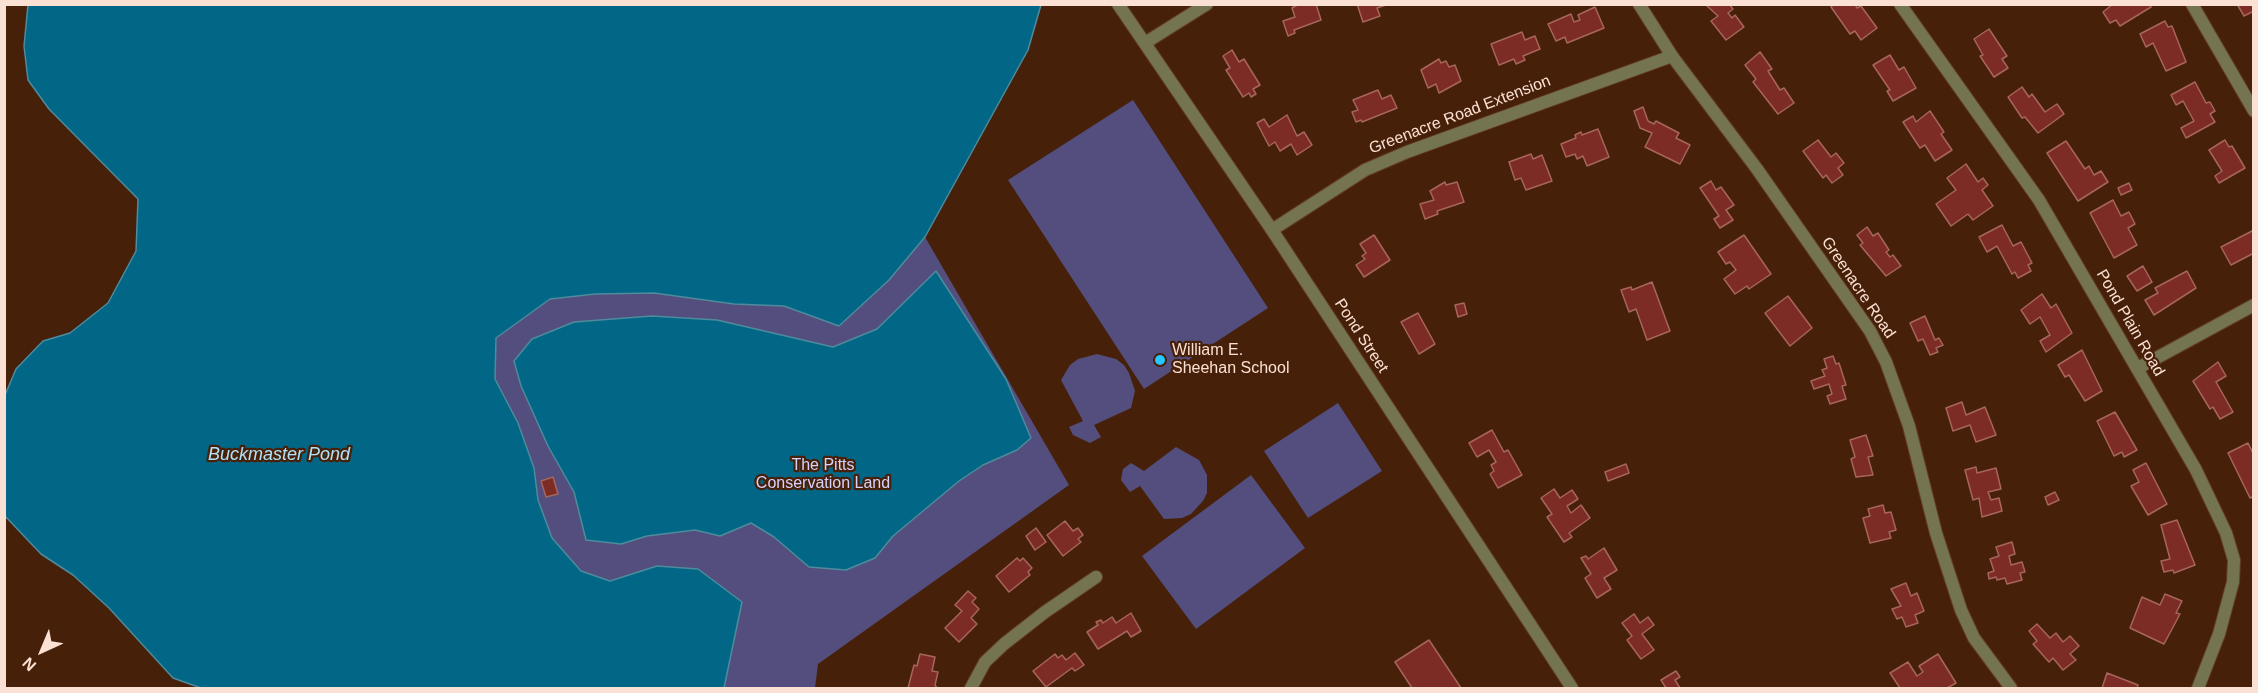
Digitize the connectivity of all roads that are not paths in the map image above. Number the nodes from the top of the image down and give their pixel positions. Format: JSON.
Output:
{"nodes":[{"id":1,"x":1118,"y":4,"type":"edge"},
{"id":2,"x":1207,"y":4,"type":"edge"},
{"id":3,"x":1639,"y":4,"type":"edge"},
{"id":4,"x":1900,"y":4,"type":"edge"},
{"id":5,"x":2192,"y":4,"type":"edge"},
{"id":6,"x":1145,"y":43,"type":"junction"},
{"id":7,"x":1672,"y":56,"type":"junction"},
{"id":8,"x":2253,"y":111,"type":"edge"},
{"id":9,"x":1272,"y":230,"type":"junction"},
{"id":10,"x":2253,"y":305,"type":"edge"},
{"id":11,"x":2138,"y":368,"type":"junction"},
{"id":12,"x":1096,"y":577,"type":"dead end"},
{"id":13,"x":971,"y":688,"type":"edge"},
{"id":14,"x":1572,"y":688,"type":"edge"},
{"id":15,"x":2011,"y":688,"type":"edge"},
{"id":16,"x":2198,"y":688,"type":"edge"}],
"edges":[{"from":1,"to":6,"type":"street","name":"Pond Street"},
{"from":2,"to":6,"type":"street"},
{"from":3,"to":7,"type":"street","name":"Greenacre Road"},
{"from":4,"to":11,"type":"street","name":"Pond Plain Road"},
{"from":5,"to":8,"type":"street"},
{"from":6,"to":9,"type":"street","name":"Pond Street"},
{"from":7,"to":9,"type":"street","name":"Greenacre Road Extension"},
{"from":7,"to":15,"type":"street","name":"Greenacre Road"},
{"from":9,"to":14,"type":"street","name":"Pond Street"},
{"from":10,"to":11,"type":"street"},
{"from":11,"to":16,"type":"street","name":"Pond Plain Road"},
{"from":12,"to":13,"type":"street"}]}
